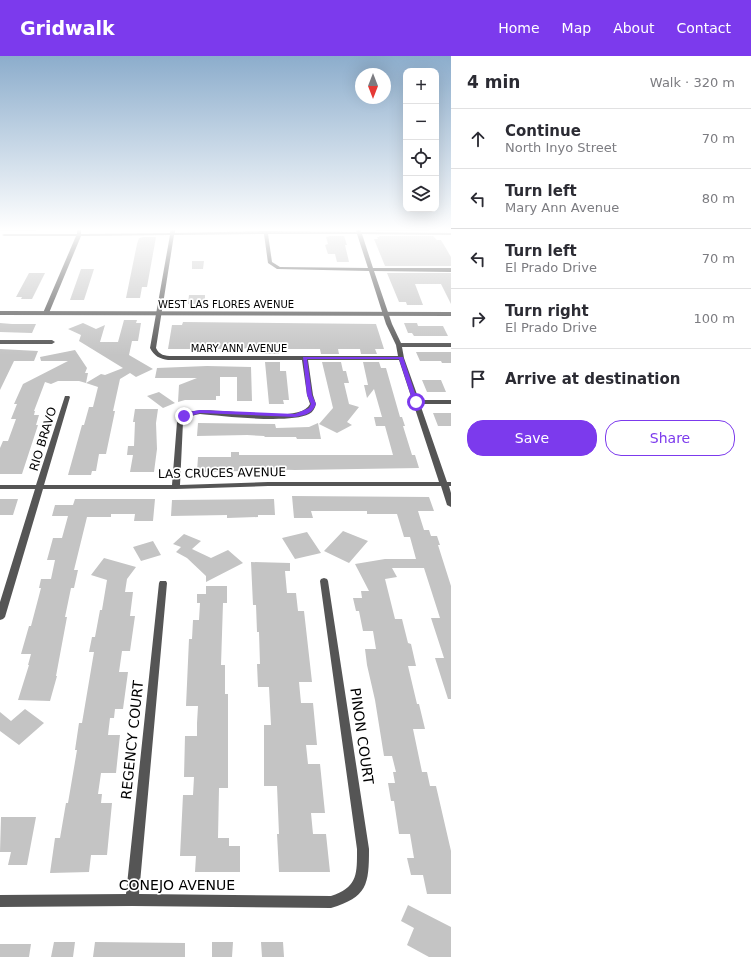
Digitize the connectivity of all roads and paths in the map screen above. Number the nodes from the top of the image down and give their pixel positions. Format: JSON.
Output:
{"nodes":[{"id":1,"x":63,"y":271,"type":"edge"},
{"id":2,"x":166,"y":271,"type":"edge"},
{"id":3,"x":371,"y":271,"type":"edge"},
{"id":4,"x":0,"y":313,"type":"edge"},
{"id":5,"x":46,"y":313,"type":"junction"},
{"id":6,"x":160,"y":313,"type":"junction"},
{"id":7,"x":385,"y":314,"type":"junction"},
{"id":8,"x":451,"y":314,"type":"edge"},
{"id":9,"x":0,"y":342,"type":"edge"},
{"id":10,"x":52,"y":342,"type":"dead end"},
{"id":11,"x":399,"y":345,"type":"junction"},
{"id":12,"x":451,"y":345,"type":"edge"},
{"id":13,"x":305,"y":358,"type":"junction"},
{"id":14,"x":401,"y":358,"type":"junction"},
{"id":15,"x":67,"y":397,"type":"dead end"},
{"id":16,"x":416,"y":402,"type":"junction"},
{"id":17,"x":451,"y":402,"type":"edge"},
{"id":18,"x":447,"y":484,"type":"edge"},
{"id":19,"x":0,"y":487,"type":"edge"},
{"id":20,"x":40,"y":487,"type":"junction"},
{"id":21,"x":176,"y":488,"type":"junction"},
{"id":22,"x":451,"y":505,"type":"edge"},
{"id":23,"x":324,"y":581,"type":"dead end"},
{"id":24,"x":163,"y":583,"type":"dead end"},
{"id":25,"x":0,"y":617,"type":"edge"},
{"id":26,"x":353,"y":893,"type":"joint"},
{"id":27,"x":132,"y":900,"type":"junction"},
{"id":28,"x":0,"y":901,"type":"edge"}],
"edges":[{"from":1,"to":5,"type":"street"},
{"from":2,"to":6,"type":"street"},
{"from":3,"to":7,"type":"street"},
{"from":4,"to":5,"type":"street","name":"WEST LAS FLORES AVENUE"},
{"from":5,"to":6,"type":"street","name":"WEST LAS FLORES AVENUE"},
{"from":6,"to":7,"type":"street","name":"WEST LAS FLORES AVENUE"},
{"from":6,"to":13,"type":"street","name":"MARY ANN AVENUE"},
{"from":7,"to":8,"type":"street","name":"WEST LAS FLORES AVENUE"},
{"from":7,"to":11,"type":"street"},
{"from":9,"to":10,"type":"street"},
{"from":11,"to":12,"type":"street"},
{"from":11,"to":14,"type":"street"},
{"from":13,"to":14,"type":"street","name":"MARY ANN AVENUE"},
{"from":13,"to":21,"type":"street"},
{"from":14,"to":16,"type":"street"},
{"from":15,"to":20,"type":"street","name":"RIO BRAVO"},
{"from":16,"to":17,"type":"street"},
{"from":16,"to":18,"type":"street"},
{"from":18,"to":21,"type":"street","name":"LAS CRUCES AVENUE"},
{"from":18,"to":22,"type":"street"},
{"from":19,"to":20,"type":"street","name":"LAS CRUCES AVENUE"},
{"from":20,"to":21,"type":"street","name":"LAS CRUCES AVENUE"},
{"from":20,"to":25,"type":"street","name":"RIO BRAVO"},
{"from":23,"to":26,"type":"street","name":"PINON COURT"},
{"from":24,"to":27,"type":"street","name":"REGENCY COURT"},
{"from":26,"to":27,"type":"street","name":"CONEJO AVENUE"},
{"from":27,"to":28,"type":"street","name":"CONEJO AVENUE"}]}
